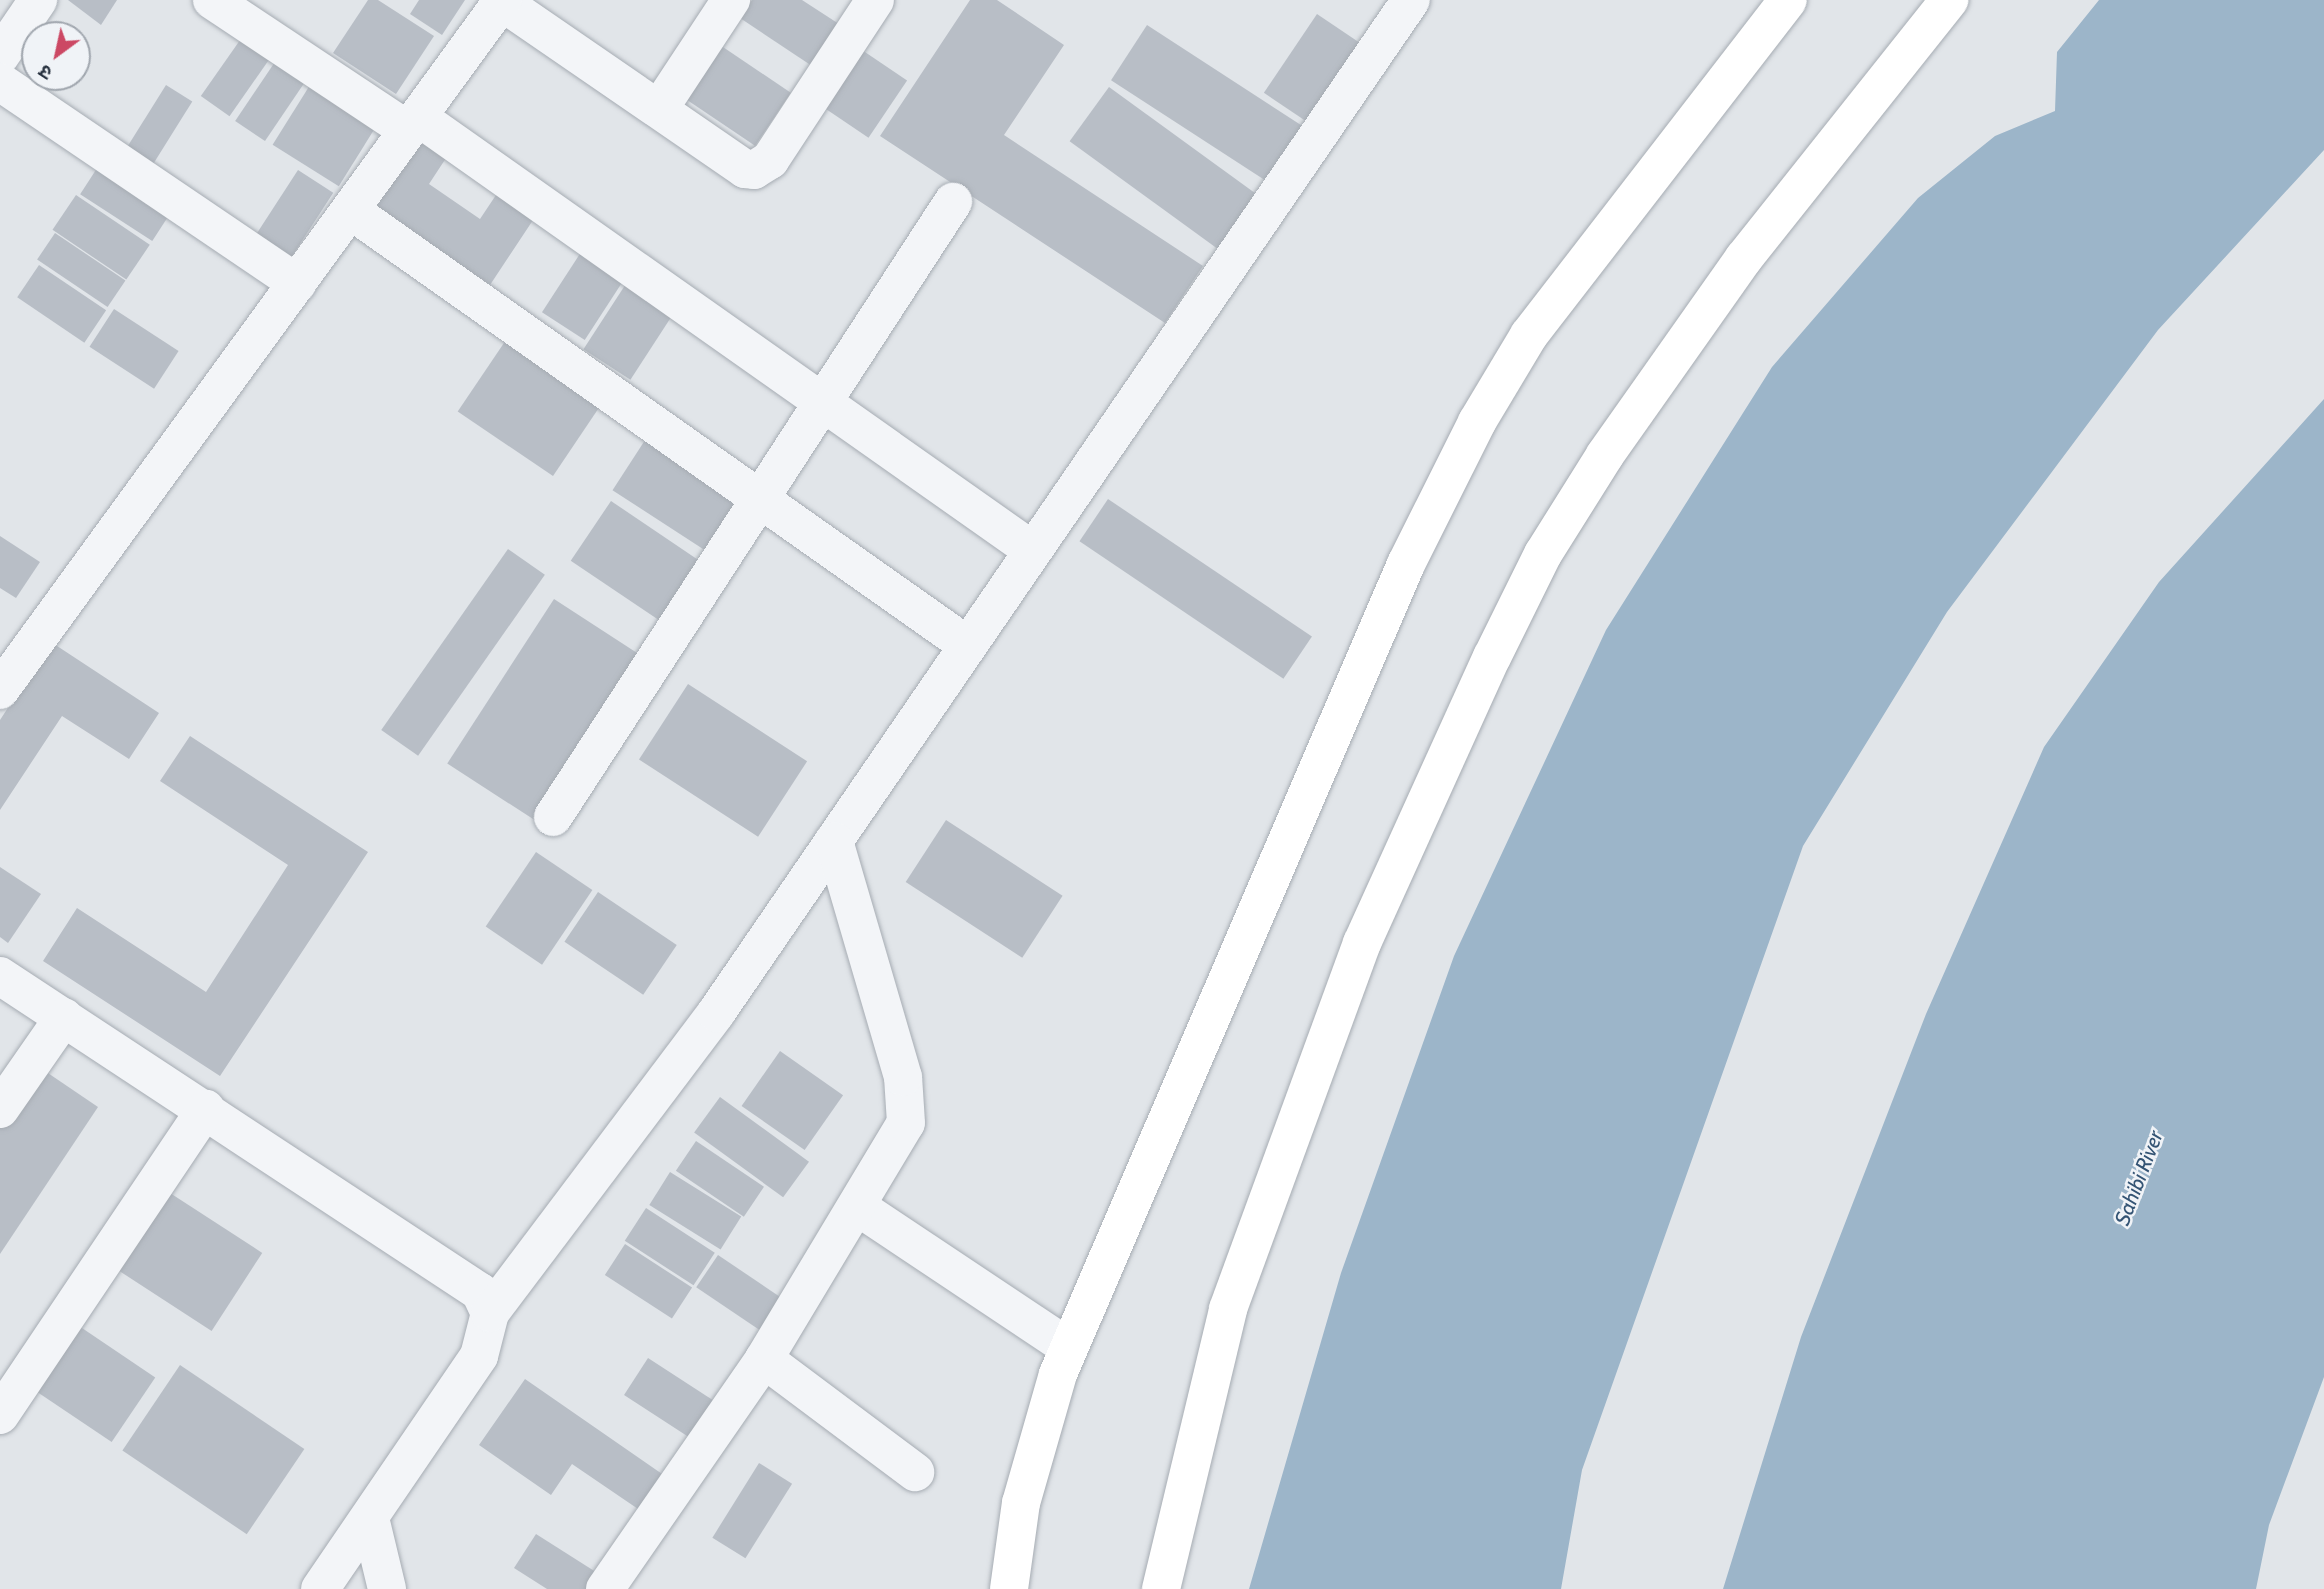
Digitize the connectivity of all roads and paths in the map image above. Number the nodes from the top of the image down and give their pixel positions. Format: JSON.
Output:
{"nodes":[{"id":1,"x":38,"y":0,"type":"edge"},
{"id":2,"x":212,"y":0,"type":"edge"},
{"id":3,"x":731,"y":0,"type":"edge"},
{"id":4,"x":875,"y":0,"type":"edge"},
{"id":5,"x":1411,"y":0,"type":"edge"},
{"id":6,"x":1788,"y":0,"type":"edge"},
{"id":7,"x":1949,"y":0,"type":"edge"},
{"id":8,"x":503,"y":1,"type":"edge"},
{"id":9,"x":1,"y":58,"type":"edge"},
{"id":10,"x":659,"y":109,"type":"junction"},
{"id":11,"x":413,"y":124,"type":"junction"},
{"id":12,"x":953,"y":202,"type":"dead end"},
{"id":13,"x":350,"y":210,"type":"junction"},
{"id":14,"x":297,"y":283,"type":"junction"},
{"id":15,"x":820,"y":402,"type":"junction"},
{"id":16,"x":763,"y":501,"type":"junction"},
{"id":17,"x":1032,"y":550,"type":"junction"},
{"id":18,"x":967,"y":645,"type":"junction"},
{"id":19,"x":0,"y":690,"type":"edge"},
{"id":20,"x":553,"y":817,"type":"dead end"},
{"id":21,"x":834,"y":841,"type":"junction"},
{"id":22,"x":0,"y":976,"type":"edge"},
{"id":23,"x":64,"y":1017,"type":"junction"},
{"id":24,"x":0,"y":1109,"type":"edge"},
{"id":25,"x":206,"y":1109,"type":"junction"},
{"id":26,"x":858,"y":1207,"type":"junction"},
{"id":27,"x":490,"y":1313,"type":"junction"},
{"id":28,"x":1068,"y":1347,"type":"junction"},
{"id":29,"x":764,"y":1359,"type":"junction"},
{"id":30,"x":0,"y":1415,"type":"edge"},
{"id":31,"x":915,"y":1472,"type":"dead end"},
{"id":32,"x":370,"y":1518,"type":"junction"},
{"id":33,"x":612,"y":1586,"type":"edge"},
{"id":34,"x":320,"y":1589,"type":"edge"},
{"id":35,"x":387,"y":1589,"type":"edge"},
{"id":36,"x":1009,"y":1589,"type":"edge"},
{"id":37,"x":1161,"y":1589,"type":"edge"}],
"edges":[{"from":1,"to":9,"type":"street"},
{"from":2,"to":11,"type":"street"},
{"from":3,"to":10,"type":"street"},
{"from":4,"to":10,"type":"street"},
{"from":5,"to":17,"type":"street"},
{"from":6,"to":28,"type":"street"},
{"from":7,"to":37,"type":"street"},
{"from":8,"to":10,"type":"street"},
{"from":8,"to":11,"type":"street"},
{"from":9,"to":14,"type":"street"},
{"from":11,"to":13,"type":"street"},
{"from":11,"to":15,"type":"street"},
{"from":12,"to":15,"type":"street"},
{"from":13,"to":14,"type":"street"},
{"from":13,"to":16,"type":"street"},
{"from":14,"to":19,"type":"street"},
{"from":15,"to":16,"type":"street"},
{"from":15,"to":17,"type":"street"},
{"from":16,"to":18,"type":"street"},
{"from":16,"to":20,"type":"street"},
{"from":17,"to":18,"type":"street"},
{"from":18,"to":21,"type":"street"},
{"from":21,"to":26,"type":"street"},
{"from":21,"to":27,"type":"street"},
{"from":22,"to":23,"type":"street"},
{"from":23,"to":24,"type":"street"},
{"from":23,"to":25,"type":"street"},
{"from":25,"to":27,"type":"street"},
{"from":25,"to":30,"type":"street"},
{"from":26,"to":28,"type":"street"},
{"from":26,"to":29,"type":"street"},
{"from":27,"to":32,"type":"street"},
{"from":28,"to":36,"type":"street"},
{"from":29,"to":31,"type":"street"},
{"from":29,"to":33,"type":"street"},
{"from":32,"to":34,"type":"street"},
{"from":32,"to":35,"type":"street"}]}
